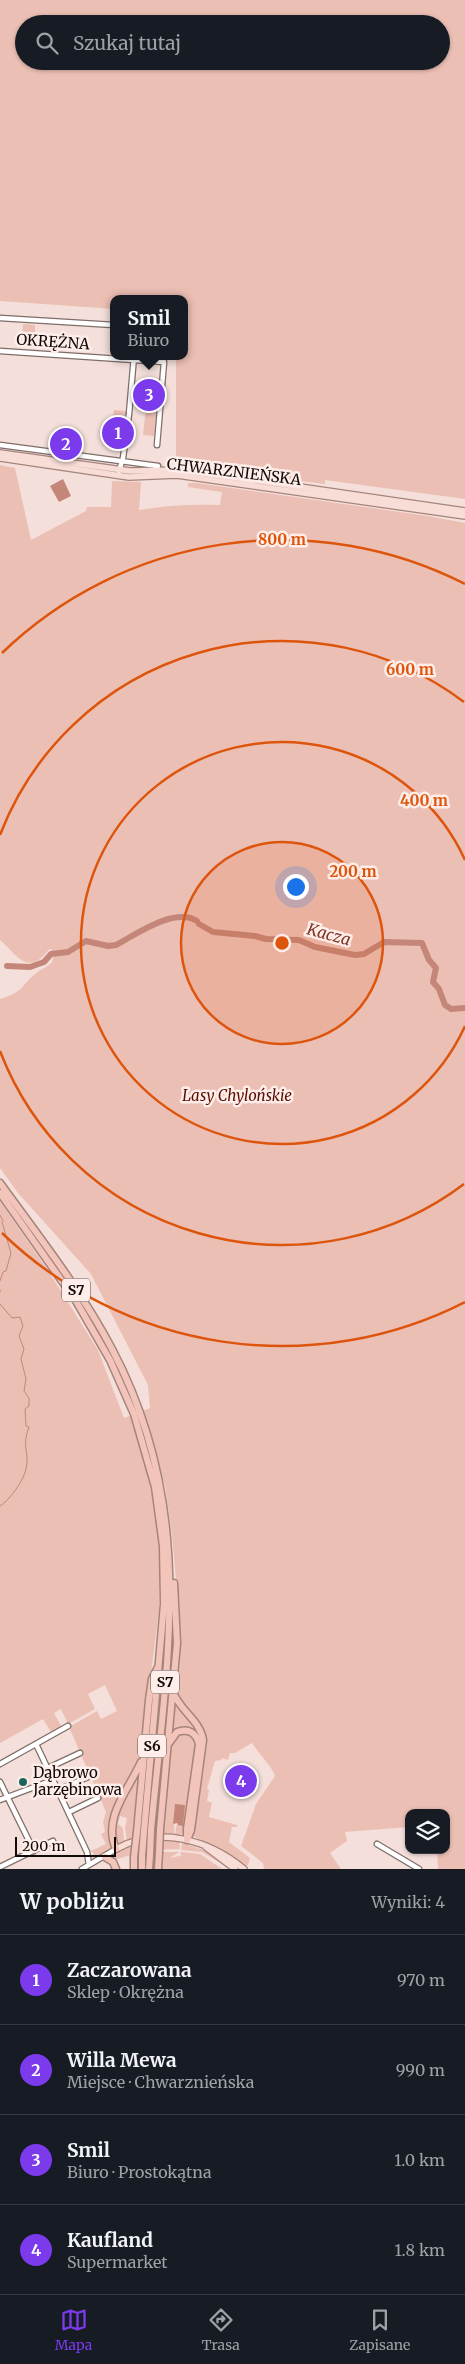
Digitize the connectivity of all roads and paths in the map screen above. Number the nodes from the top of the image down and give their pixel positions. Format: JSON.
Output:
{"nodes":[{"id":1,"x":0,"y":318,"type":"edge"},
{"id":2,"x":110,"y":326,"type":"edge"},
{"id":3,"x":0,"y":351,"type":"edge"},
{"id":4,"x":110,"y":357,"type":"edge"},
{"id":5,"x":133,"y":360,"type":"edge"},
{"id":6,"x":148,"y":360,"type":"edge"},
{"id":7,"x":0,"y":445,"type":"edge"},
{"id":8,"x":157,"y":445,"type":"dead end"},
{"id":9,"x":0,"y":453,"type":"edge"},
{"id":10,"x":0,"y":458,"type":"edge"},
{"id":11,"x":120,"y":462,"type":"junction"},
{"id":12,"x":158,"y":466,"type":"dead end"},
{"id":13,"x":119,"y":473,"type":"junction"},
{"id":14,"x":465,"y":511,"type":"edge"},
{"id":15,"x":465,"y":516,"type":"edge"},
{"id":16,"x":0,"y":1183,"type":"edge"},
{"id":17,"x":0,"y":1193,"type":"edge"},
{"id":18,"x":169,"y":1546,"type":"junction"},
{"id":19,"x":160,"y":1662,"type":"junction"},
{"id":20,"x":172,"y":1690,"type":"junction"},
{"id":21,"x":68,"y":1726,"type":"dead end"},
{"id":22,"x":36,"y":1744,"type":"junction"},
{"id":23,"x":168,"y":1744,"type":"junction"},
{"id":24,"x":80,"y":1753,"type":"dead end"},
{"id":25,"x":144,"y":1758,"type":"junction"},
{"id":26,"x":0,"y":1764,"type":"edge"},
{"id":27,"x":48,"y":1768,"type":"junction"},
{"id":28,"x":88,"y":1777,"type":"dead end"},
{"id":29,"x":53,"y":1780,"type":"junction"},
{"id":30,"x":0,"y":1782,"type":"edge"},
{"id":31,"x":58,"y":1790,"type":"junction"},
{"id":32,"x":7,"y":1797,"type":"junction"},
{"id":33,"x":98,"y":1798,"type":"dead end"},
{"id":34,"x":0,"y":1800,"type":"edge"},
{"id":35,"x":69,"y":1812,"type":"junction"},
{"id":36,"x":148,"y":1830,"type":"junction"},
{"id":37,"x":187,"y":1840,"type":"junction"},
{"id":38,"x":53,"y":1842,"type":"dead end"},
{"id":39,"x":202,"y":1844,"type":"junction"},
{"id":40,"x":377,"y":1844,"type":"dead end"},
{"id":41,"x":116,"y":1849,"type":"junction"},
{"id":42,"x":34,"y":1851,"type":"junction"},
{"id":43,"x":147,"y":1855,"type":"junction"},
{"id":44,"x":90,"y":1857,"type":"junction"},
{"id":45,"x":104,"y":1857,"type":"junction"},
{"id":46,"x":97,"y":1862,"type":"junction"},
{"id":47,"x":89,"y":1865,"type":"junction"},
{"id":48,"x":0,"y":1867,"type":"edge"},
{"id":49,"x":82,"y":1869,"type":"edge"},
{"id":50,"x":116,"y":1869,"type":"edge"},
{"id":51,"x":134,"y":1869,"type":"edge"},
{"id":52,"x":142,"y":1869,"type":"edge"},
{"id":53,"x":150,"y":1869,"type":"edge"},
{"id":54,"x":158,"y":1869,"type":"edge"},
{"id":55,"x":235,"y":1869,"type":"edge"},
{"id":56,"x":244,"y":1869,"type":"edge"},
{"id":57,"x":419,"y":1869,"type":"edge"}],
"edges":[{"from":1,"to":2,"type":"street"},
{"from":3,"to":4,"type":"street","name":"OKRĘŻNA"},
{"from":5,"to":11,"type":"street"},
{"from":6,"to":8,"type":"street","name":"OKRĘŻNA"},
{"from":7,"to":11,"type":"street","name":"CHWARZNIEŃSKA"},
{"from":9,"to":13,"type":"main road","name":"CHWARZNIEŃSKA"},
{"from":10,"to":13,"type":"main road","name":"CHWARZNIEŃSKA"},
{"from":11,"to":12,"type":"street","name":"CHWARZNIEŃSKA"},
{"from":11,"to":13,"type":"street"},
{"from":13,"to":14,"type":"main road","name":"CHWARZNIEŃSKA"},
{"from":13,"to":15,"type":"main road","name":"CHWARZNIEŃSKA"},
{"from":16,"to":18,"type":"highway","number":"S7"},
{"from":17,"to":19,"type":"highway","number":"S7"},
{"from":18,"to":20,"type":"highway"},
{"from":18,"to":36,"type":"highway","number":"S7"},
{"from":19,"to":25,"type":"highway","number":"S7"},
{"from":19,"to":36,"type":"highway","number":"S6"},
{"from":20,"to":23,"type":"highway"},
{"from":20,"to":37,"type":"highway"},
{"from":21,"to":22,"type":"street"},
{"from":22,"to":26,"type":"street"},
{"from":22,"to":27,"type":"street"},
{"from":23,"to":37,"type":"highway"},
{"from":23,"to":54,"type":"highway","bridge":true},
{"from":24,"to":27,"type":"street"},
{"from":25,"to":41,"type":"highway"},
{"from":25,"to":51,"type":"highway","number":"S7","bridge":true},
{"from":27,"to":29,"type":"street"},
{"from":28,"to":31,"type":"street"},
{"from":29,"to":31,"type":"street"},
{"from":29,"to":32,"type":"street"},
{"from":30,"to":32,"type":"street"},
{"from":31,"to":35,"type":"street"},
{"from":32,"to":34,"type":"street"},
{"from":32,"to":42,"type":"street"},
{"from":33,"to":35,"type":"street"},
{"from":35,"to":44,"type":"street"},
{"from":36,"to":43,"type":"highway","number":"S7","bridge":true},
{"from":37,"to":39,"type":"main road"},
{"from":37,"to":41,"type":"main road"},
{"from":38,"to":42,"type":"street"},
{"from":39,"to":55,"type":"main road"},
{"from":39,"to":56,"type":"main road"},
{"from":40,"to":57,"type":"street"},
{"from":41,"to":45,"type":"street"},
{"from":42,"to":48,"type":"street"},
{"from":43,"to":52,"type":"highway"},
{"from":43,"to":53,"type":"highway","number":"S7"},
{"from":44,"to":46,"type":"street"},
{"from":44,"to":47,"type":"street"},
{"from":45,"to":46,"type":"street"},
{"from":45,"to":50,"type":"highway"},
{"from":46,"to":47,"type":"street"},
{"from":47,"to":49,"type":"street"}]}
